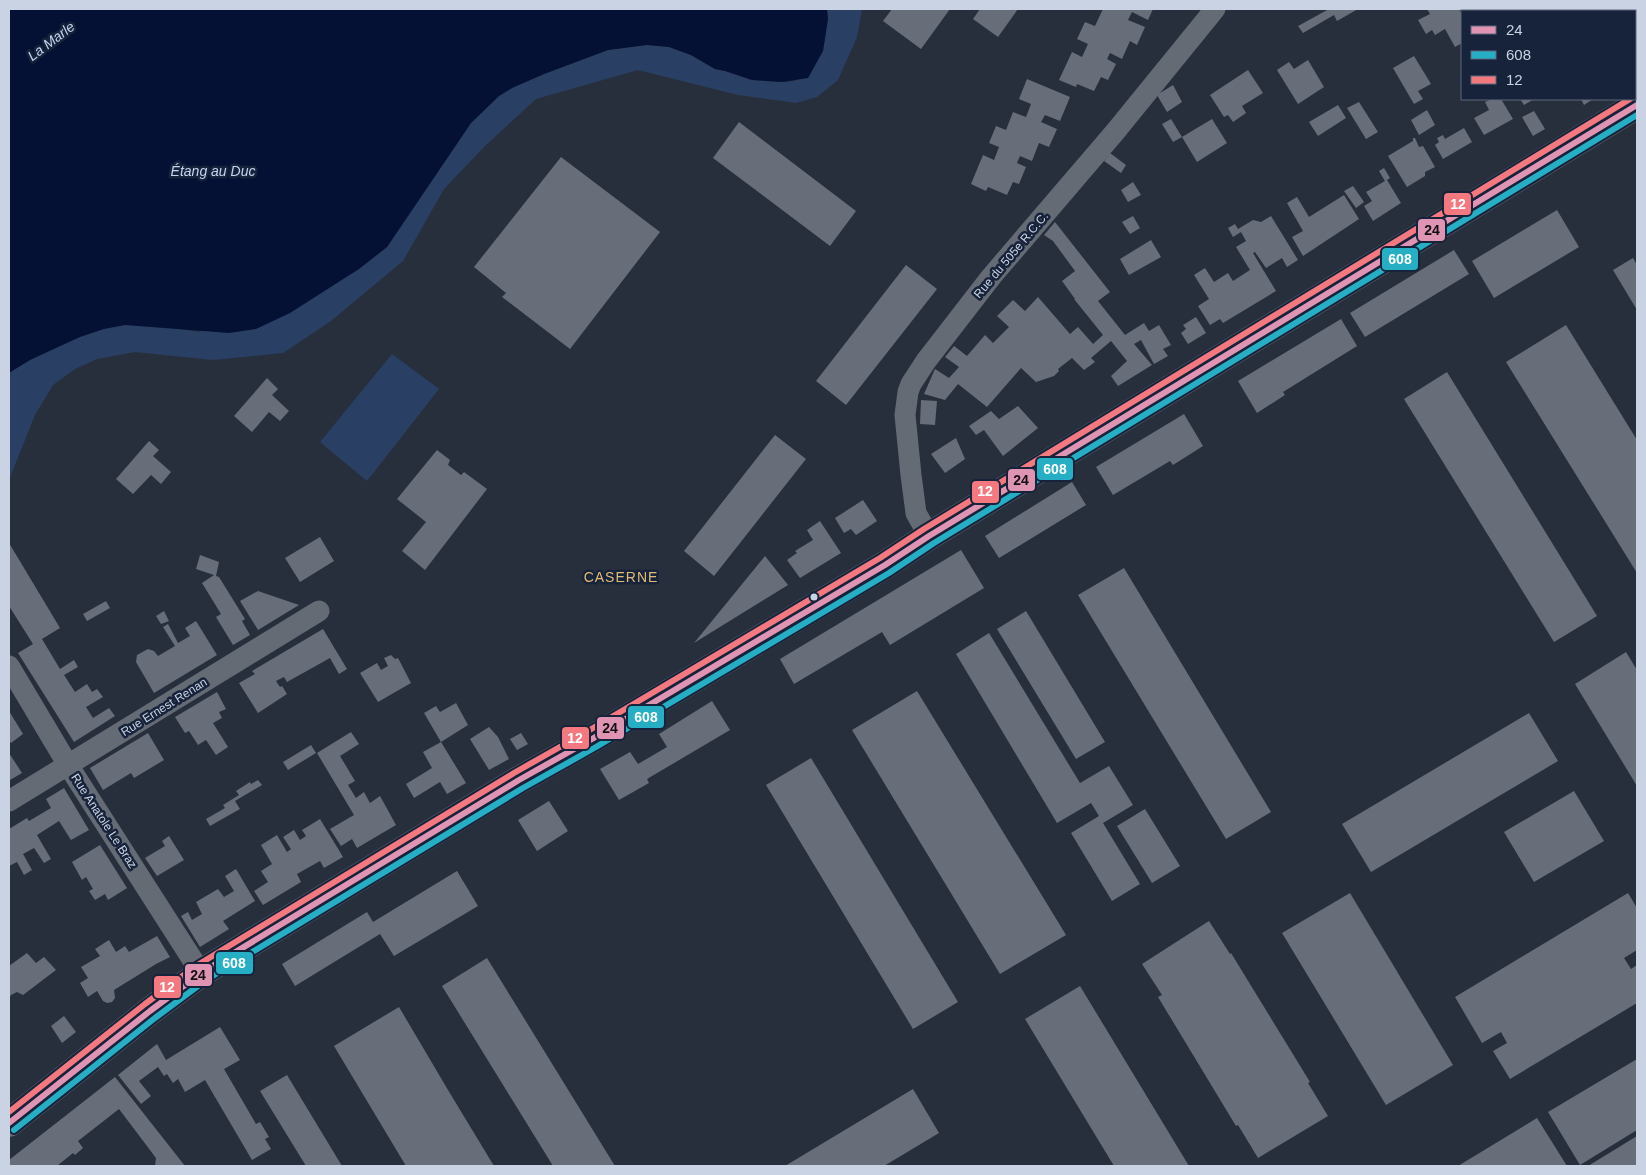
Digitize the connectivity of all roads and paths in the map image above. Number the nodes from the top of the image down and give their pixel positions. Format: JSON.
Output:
{"nodes":[{"id":1,"x":1215,"y":9,"type":"edge"},
{"id":2,"x":1637,"y":105,"type":"edge"},
{"id":3,"x":929,"y":536,"type":"junction"},
{"id":4,"x":319,"y":611,"type":"dead end"},
{"id":5,"x":9,"y":666,"type":"edge"},
{"id":6,"x":68,"y":765,"type":"junction"},
{"id":7,"x":9,"y":801,"type":"edge"},
{"id":8,"x":200,"y":974,"type":"junction"},
{"id":9,"x":9,"y":1123,"type":"edge"}],
"edges":[{"from":1,"to":3,"type":"street","name":"Rue du 505e R.C.C."},
{"from":2,"to":3,"type":"main road"},
{"from":3,"to":8,"type":"main road"},
{"from":4,"to":6,"type":"street","name":"Rue Ernest Renan"},
{"from":5,"to":6,"type":"street","name":"Rue Anatole Le Braz"},
{"from":6,"to":7,"type":"street","name":"Rue Ernest Renan"},
{"from":6,"to":8,"type":"street","name":"Rue Anatole Le Braz"},
{"from":8,"to":9,"type":"main road"}]}
